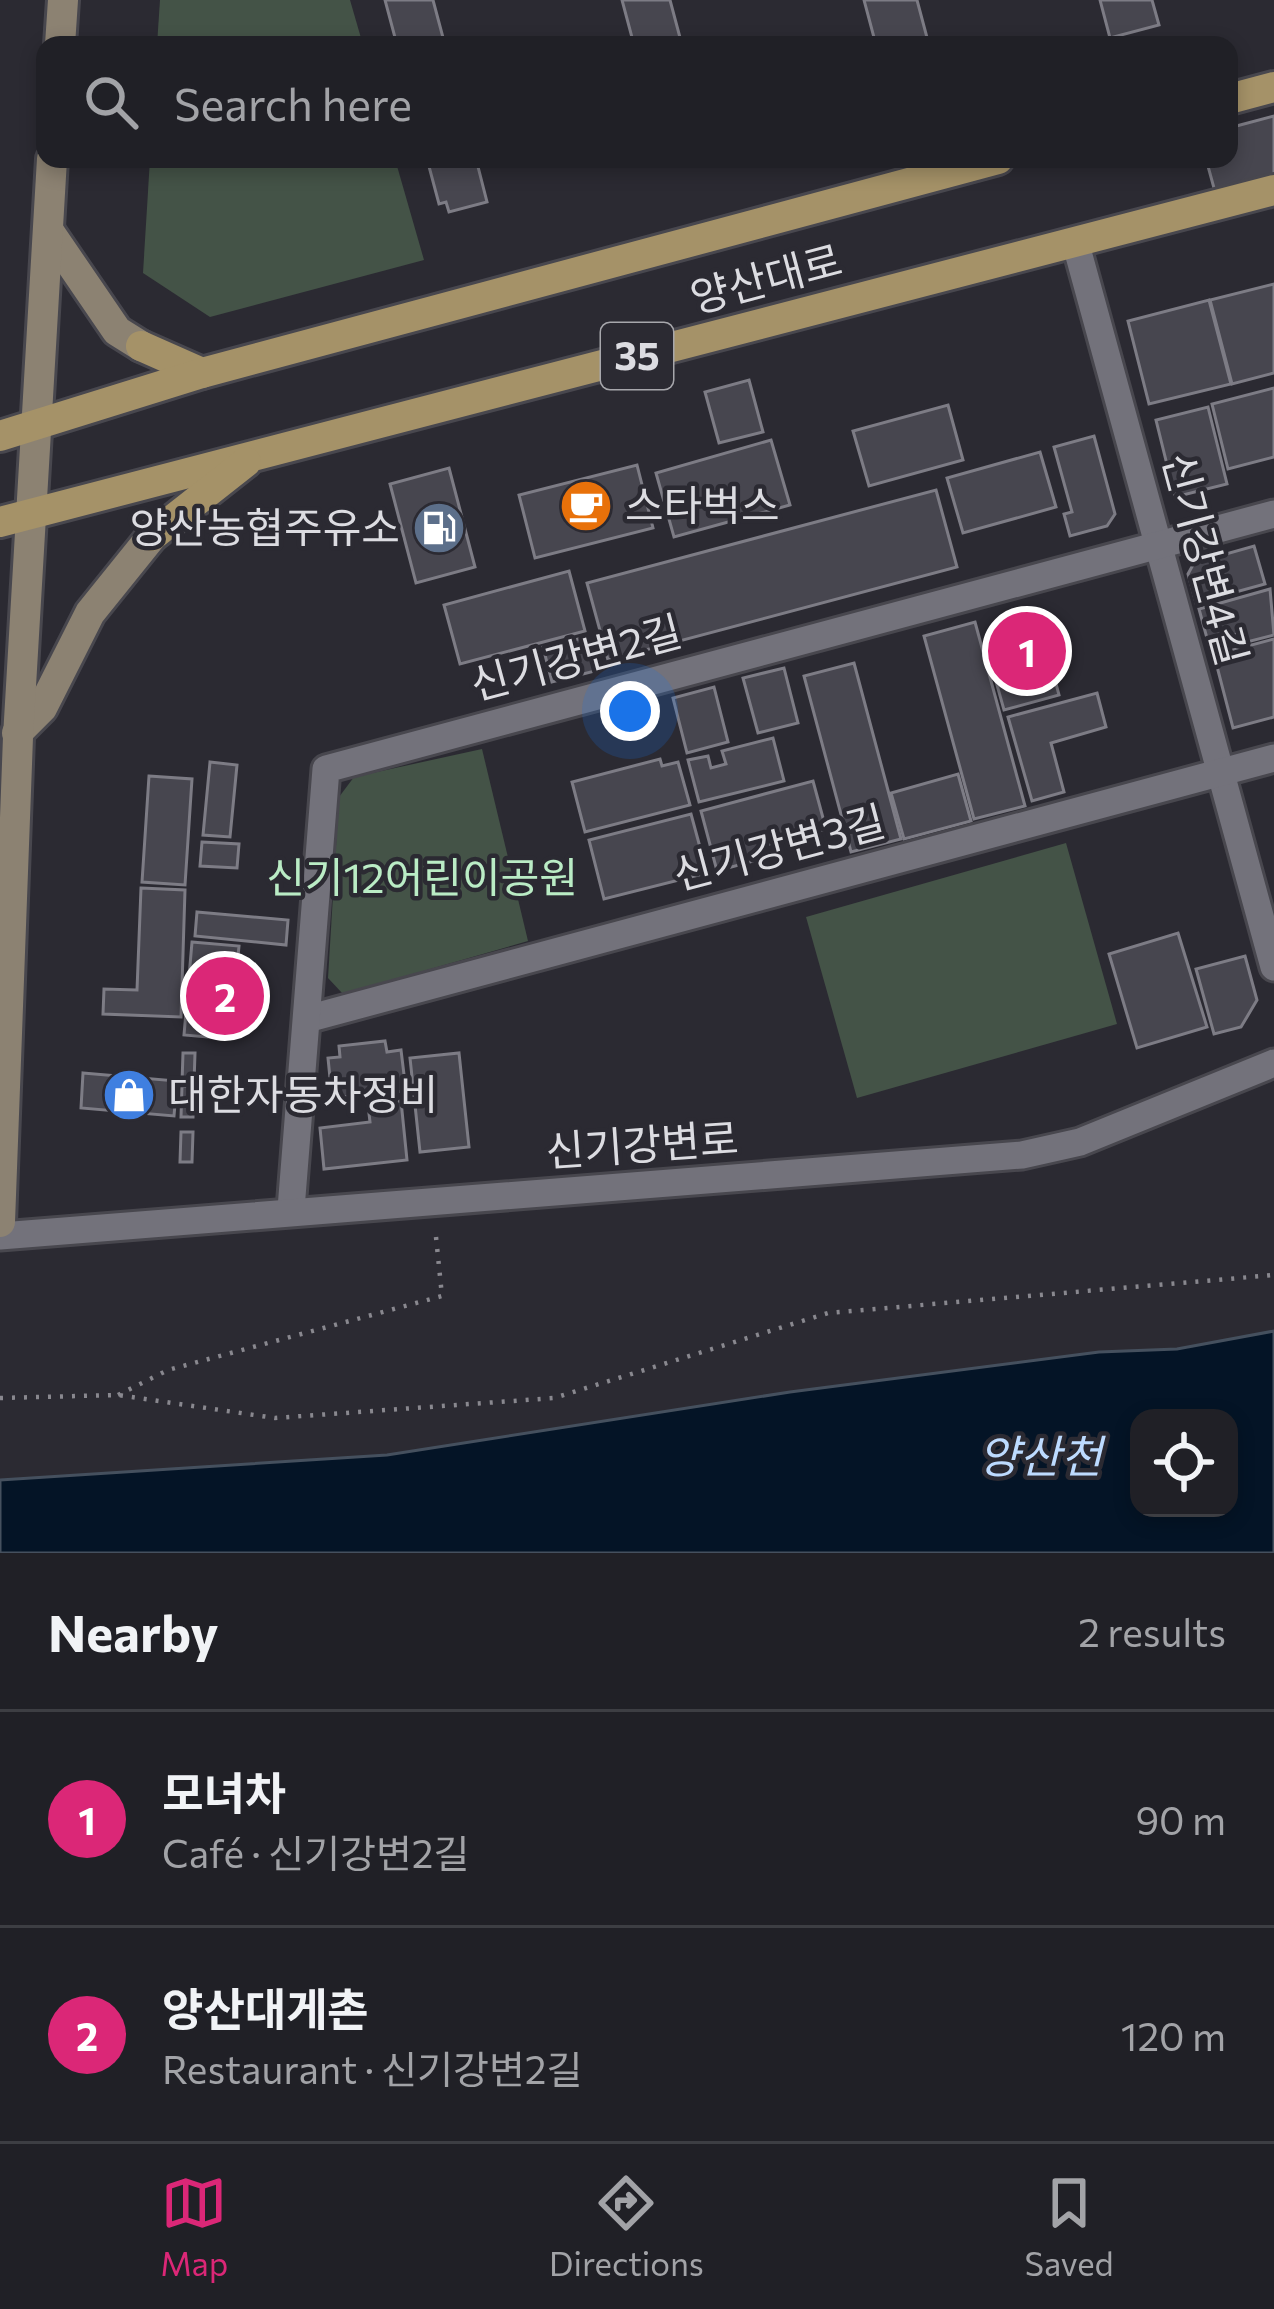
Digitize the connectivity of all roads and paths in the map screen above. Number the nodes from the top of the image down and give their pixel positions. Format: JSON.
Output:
{"nodes":[{"id":1,"x":63,"y":0,"type":"edge"},
{"id":2,"x":61,"y":36,"type":"edge"},
{"id":3,"x":1274,"y":87,"type":"edge"},
{"id":4,"x":1238,"y":97,"type":"edge"},
{"id":5,"x":51,"y":168,"type":"edge"},
{"id":6,"x":965,"y":168,"type":"edge"},
{"id":7,"x":1274,"y":190,"type":"edge"},
{"id":8,"x":48,"y":230,"type":"junction"},
{"id":9,"x":1075,"y":242,"type":"junction"},
{"id":10,"x":141,"y":346,"type":"joint"},
{"id":11,"x":202,"y":373,"type":"junction"},
{"id":12,"x":36,"y":421,"type":"junction"},
{"id":13,"x":0,"y":436,"type":"edge"},
{"id":14,"x":250,"y":458,"type":"junction"},
{"id":15,"x":31,"y":513,"type":"junction"},
{"id":16,"x":1274,"y":514,"type":"edge"},
{"id":17,"x":0,"y":522,"type":"edge"},
{"id":18,"x":152,"y":536,"type":"joint"},
{"id":19,"x":1158,"y":546,"type":"junction"},
{"id":20,"x":0,"y":692,"type":"edge"},
{"id":21,"x":18,"y":737,"type":"junction"},
{"id":22,"x":1274,"y":758,"type":"edge"},
{"id":23,"x":1220,"y":772,"type":"junction"},
{"id":24,"x":1274,"y":968,"type":"edge"},
{"id":25,"x":307,"y":1019,"type":"junction"},
{"id":26,"x":1274,"y":1063,"type":"edge"},
{"id":27,"x":291,"y":1209,"type":"junction"},
{"id":28,"x":0,"y":1222,"type":"edge"},
{"id":29,"x":0,"y":1235,"type":"edge"},
{"id":30,"x":436,"y":1237,"type":"dead end"},
{"id":31,"x":1274,"y":1275,"type":"edge"},
{"id":32,"x":118,"y":1395,"type":"junction"},
{"id":33,"x":0,"y":1398,"type":"edge"}],
"edges":[{"from":1,"to":2,"type":"street"},
{"from":3,"to":4,"type":"main road"},
{"from":5,"to":8,"type":"street"},
{"from":6,"to":11,"type":"main road","name":"양산대로","number":"35"},
{"from":7,"to":9,"type":"main road","name":"양산대로","number":"35"},
{"from":8,"to":10,"type":"street"},
{"from":8,"to":12,"type":"street"},
{"from":9,"to":14,"type":"main road","name":"양산대로","number":"35"},
{"from":9,"to":19,"type":"street","name":"신기강변4길"},
{"from":10,"to":11,"type":"main road"},
{"from":11,"to":12,"type":"main road","name":"양산대로","number":"35"},
{"from":12,"to":13,"type":"main road","name":"양산대로","number":"35"},
{"from":12,"to":15,"type":"street"},
{"from":14,"to":15,"type":"main road","name":"양산대로","number":"35"},
{"from":14,"to":18,"type":"main road"},
{"from":15,"to":17,"type":"main road","name":"양산대로","number":"35"},
{"from":15,"to":21,"type":"street"},
{"from":16,"to":19,"type":"street","name":"신기강변2길"},
{"from":18,"to":21,"type":"street"},
{"from":19,"to":23,"type":"street","name":"신기강변4길"},
{"from":19,"to":25,"type":"street","name":"신기강변2길"},
{"from":20,"to":21,"type":"street"},
{"from":21,"to":28,"type":"street"},
{"from":22,"to":23,"type":"street","name":"신기강변3길"},
{"from":23,"to":24,"type":"street","name":"신기강변4길"},
{"from":23,"to":25,"type":"street","name":"신기강변3길"},
{"from":25,"to":27,"type":"street","name":"신기강변2길"},
{"from":26,"to":27,"type":"street","name":"신기강변로"},
{"from":27,"to":29,"type":"street","name":"신기강변로"},
{"from":30,"to":32,"type":"path"},
{"from":31,"to":32,"type":"path"},
{"from":32,"to":33,"type":"path"}]}
